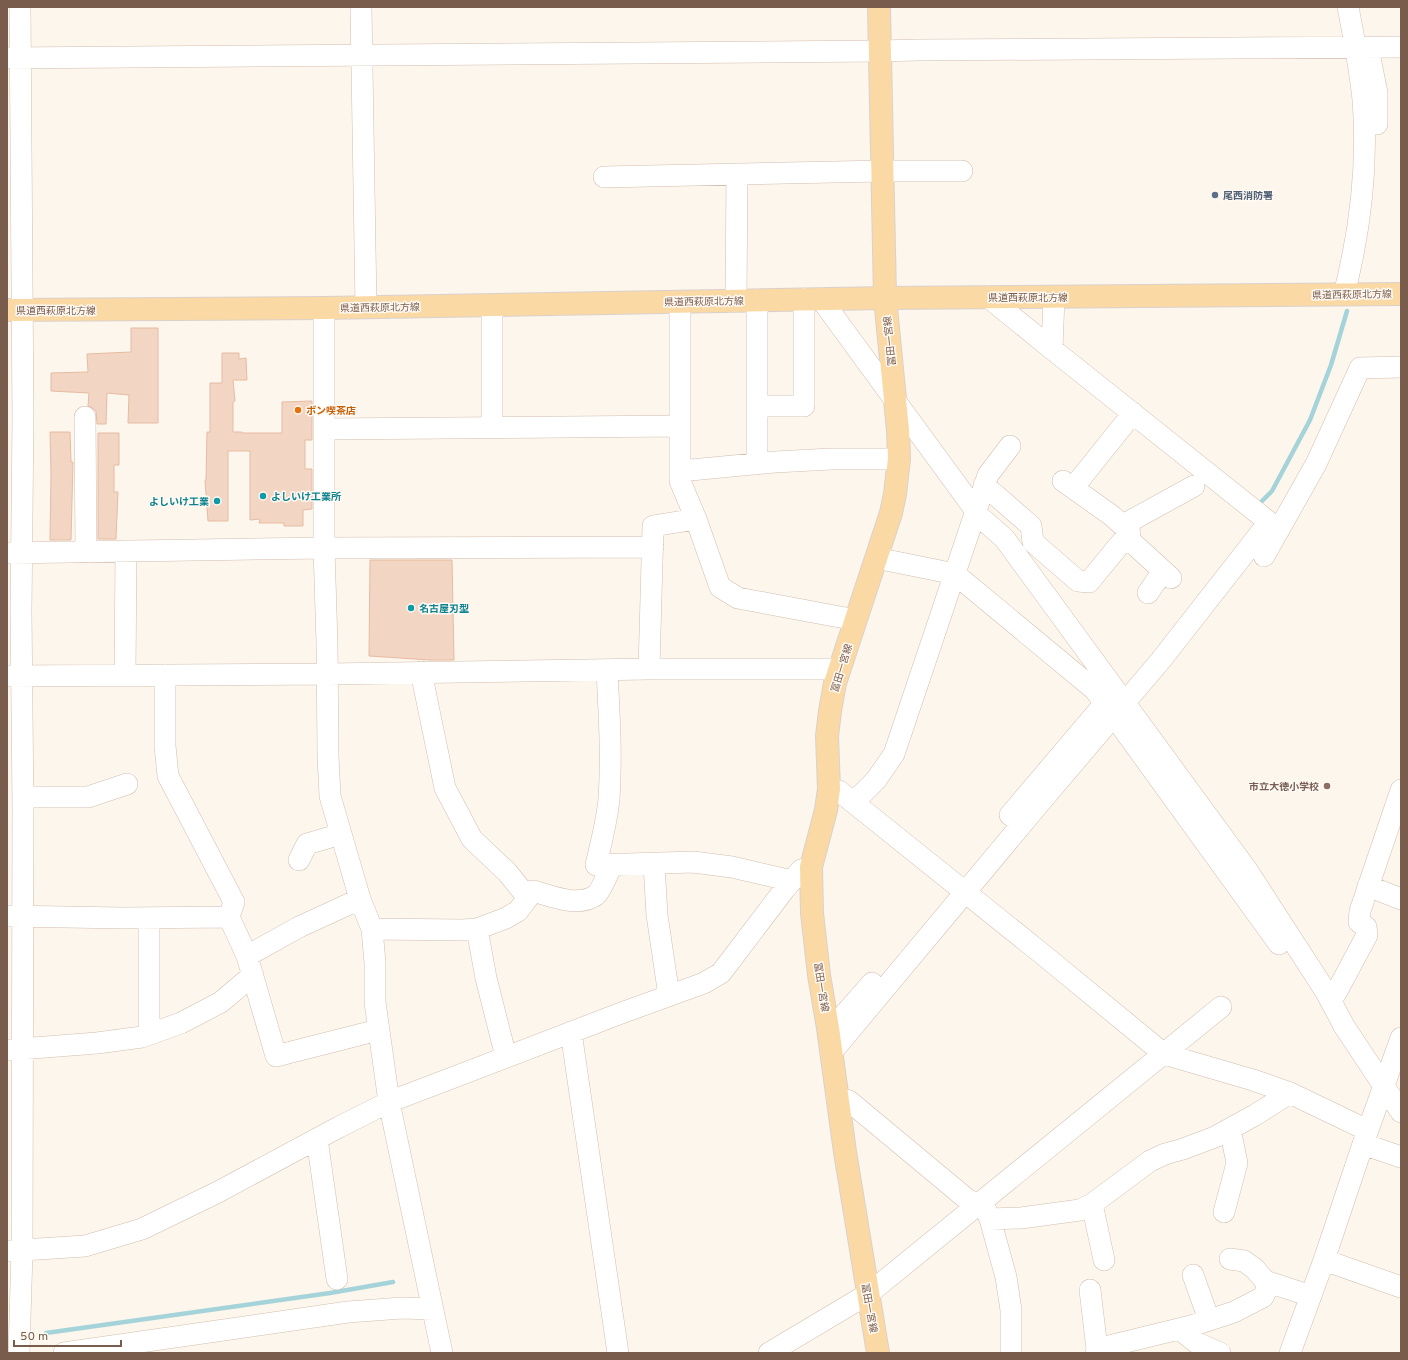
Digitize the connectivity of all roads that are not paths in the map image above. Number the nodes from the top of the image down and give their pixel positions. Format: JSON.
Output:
{"nodes":[{"id":1,"x":20,"y":7,"type":"edge"},
{"id":2,"x":361,"y":7,"type":"edge"},
{"id":3,"x":879,"y":7,"type":"edge"},
{"id":4,"x":1348,"y":7,"type":"edge"},
{"id":5,"x":1360,"y":7,"type":"edge"},
{"id":6,"x":1401,"y":47,"type":"edge"},
{"id":7,"x":1361,"y":48,"type":"junction"},
{"id":8,"x":880,"y":51,"type":"junction"},
{"id":9,"x":363,"y":55,"type":"junction"},
{"id":10,"x":14,"y":58,"type":"edge"},
{"id":11,"x":883,"y":171,"type":"junction"},
{"id":12,"x":962,"y":171,"type":"dead end"},
{"id":13,"x":737,"y":175,"type":"junction"},
{"id":14,"x":604,"y":177,"type":"dead end"},
{"id":15,"x":1352,"y":294,"type":"junction"},
{"id":16,"x":1401,"y":294,"type":"edge"},
{"id":17,"x":988,"y":297,"type":"junction"},
{"id":18,"x":1054,"y":297,"type":"junction"},
{"id":19,"x":885,"y":298,"type":"junction"},
{"id":20,"x":813,"y":299,"type":"junction"},
{"id":21,"x":747,"y":300,"type":"junction"},
{"id":22,"x":680,"y":302,"type":"junction"},
{"id":23,"x":492,"y":305,"type":"junction"},
{"id":24,"x":366,"y":307,"type":"junction"},
{"id":25,"x":324,"y":308,"type":"junction"},
{"id":26,"x":14,"y":310,"type":"edge"},
{"id":27,"x":1052,"y":348,"type":"junction"},
{"id":28,"x":1401,"y":367,"type":"edge"},
{"id":29,"x":895,"y":399,"type":"junction"},
{"id":30,"x":757,"y":406,"type":"junction"},
{"id":31,"x":1133,"y":413,"type":"junction"},
{"id":32,"x":85,"y":417,"type":"dead end"},
{"id":33,"x":680,"y":426,"type":"junction"},
{"id":34,"x":492,"y":428,"type":"junction"},
{"id":35,"x":325,"y":429,"type":"junction"},
{"id":36,"x":1010,"y":446,"type":"dead end"},
{"id":37,"x":899,"y":459,"type":"junction"},
{"id":38,"x":757,"y":464,"type":"junction"},
{"id":39,"x":680,"y":471,"type":"junction"},
{"id":40,"x":984,"y":485,"type":"junction"},
{"id":41,"x":1194,"y":486,"type":"dead end"},
{"id":42,"x":976,"y":510,"type":"junction"},
{"id":43,"x":696,"y":519,"type":"junction"},
{"id":44,"x":1274,"y":526,"type":"junction"},
{"id":45,"x":1124,"y":531,"type":"junction"},
{"id":46,"x":653,"y":547,"type":"junction"},
{"id":47,"x":324,"y":548,"type":"junction"},
{"id":48,"x":126,"y":551,"type":"junction"},
{"id":49,"x":86,"y":552,"type":"junction"},
{"id":50,"x":14,"y":553,"type":"edge"},
{"id":51,"x":1264,"y":556,"type":"dead end"},
{"id":52,"x":876,"y":558,"type":"junction"},
{"id":53,"x":956,"y":574,"type":"junction"},
{"id":54,"x":1148,"y":593,"type":"dead end"},
{"id":55,"x":856,"y":620,"type":"junction"},
{"id":56,"x":649,"y":669,"type":"junction"},
{"id":57,"x":840,"y":669,"type":"junction"},
{"id":58,"x":607,"y":670,"type":"junction"},
{"id":59,"x":421,"y":672,"type":"junction"},
{"id":60,"x":328,"y":674,"type":"junction"},
{"id":61,"x":125,"y":675,"type":"junction"},
{"id":62,"x":165,"y":675,"type":"junction"},
{"id":63,"x":14,"y":676,"type":"edge"},
{"id":64,"x":1115,"y":707,"type":"junction"},
{"id":65,"x":15,"y":758,"type":"edge"},
{"id":66,"x":127,"y":784,"type":"dead end"},
{"id":67,"x":829,"y":789,"type":"junction"},
{"id":68,"x":1401,"y":790,"type":"edge"},
{"id":69,"x":23,"y":797,"type":"junction"},
{"id":70,"x":854,"y":802,"type":"junction"},
{"id":71,"x":341,"y":834,"type":"junction"},
{"id":72,"x":299,"y":860,"type":"dead end"},
{"id":73,"x":654,"y":864,"type":"junction"},
{"id":74,"x":612,"y":865,"type":"junction"},
{"id":75,"x":811,"y":867,"type":"junction"},
{"id":76,"x":792,"y":881,"type":"junction"},
{"id":77,"x":1368,"y":886,"type":"junction"},
{"id":78,"x":960,"y":888,"type":"junction"},
{"id":79,"x":528,"y":898,"type":"junction"},
{"id":80,"x":360,"y":899,"type":"junction"},
{"id":81,"x":1401,"y":899,"type":"edge"},
{"id":82,"x":15,"y":916,"type":"edge"},
{"id":83,"x":229,"y":917,"type":"junction"},
{"id":84,"x":149,"y":918,"type":"junction"},
{"id":85,"x":478,"y":928,"type":"junction"},
{"id":86,"x":372,"y":929,"type":"junction"},
{"id":87,"x":250,"y":966,"type":"junction"},
{"id":88,"x":669,"y":996,"type":"junction"},
{"id":89,"x":1329,"y":998,"type":"junction"},
{"id":90,"x":1221,"y":1007,"type":"dead end"},
{"id":91,"x":378,"y":1030,"type":"junction"},
{"id":92,"x":571,"y":1032,"type":"junction"},
{"id":93,"x":149,"y":1034,"type":"junction"},
{"id":94,"x":1401,"y":1038,"type":"edge"},
{"id":95,"x":830,"y":1042,"type":"junction"},
{"id":96,"x":15,"y":1049,"type":"edge"},
{"id":97,"x":1164,"y":1054,"type":"junction"},
{"id":98,"x":506,"y":1057,"type":"junction"},
{"id":99,"x":1383,"y":1089,"type":"junction"},
{"id":100,"x":1290,"y":1093,"type":"junction"},
{"id":101,"x":837,"y":1097,"type":"junction"},
{"id":102,"x":389,"y":1102,"type":"junction"},
{"id":103,"x":1401,"y":1112,"type":"edge"},
{"id":104,"x":1230,"y":1129,"type":"junction"},
{"id":105,"x":1365,"y":1137,"type":"junction"},
{"id":106,"x":317,"y":1139,"type":"junction"},
{"id":107,"x":1401,"y":1157,"type":"edge"},
{"id":108,"x":1092,"y":1204,"type":"junction"},
{"id":109,"x":984,"y":1212,"type":"junction"},
{"id":110,"x":1224,"y":1212,"type":"dead end"},
{"id":111,"x":14,"y":1251,"type":"edge"},
{"id":112,"x":1230,"y":1259,"type":"dead end"},
{"id":113,"x":1104,"y":1260,"type":"dead end"},
{"id":114,"x":1324,"y":1260,"type":"junction"},
{"id":115,"x":1193,"y":1275,"type":"dead end"},
{"id":116,"x":337,"y":1279,"type":"dead end"},
{"id":117,"x":1265,"y":1281,"type":"junction"},
{"id":118,"x":1401,"y":1287,"type":"edge"},
{"id":119,"x":1090,"y":1290,"type":"dead end"},
{"id":120,"x":868,"y":1294,"type":"junction"},
{"id":121,"x":1311,"y":1296,"type":"junction"},
{"id":122,"x":433,"y":1309,"type":"junction"},
{"id":123,"x":1208,"y":1320,"type":"junction"},
{"id":124,"x":1179,"y":1329,"type":"junction"},
{"id":125,"x":113,"y":1350,"type":"edge"},
{"id":126,"x":1097,"y":1351,"type":"edge"},
{"id":127,"x":19,"y":1353,"type":"edge"},
{"id":128,"x":64,"y":1353,"type":"edge"},
{"id":129,"x":442,"y":1353,"type":"edge"},
{"id":130,"x":618,"y":1353,"type":"edge"},
{"id":131,"x":769,"y":1353,"type":"edge"},
{"id":132,"x":878,"y":1353,"type":"edge"},
{"id":133,"x":1011,"y":1353,"type":"edge"},
{"id":134,"x":1220,"y":1353,"type":"edge"},
{"id":135,"x":1290,"y":1353,"type":"edge"}],
"edges":[{"from":1,"to":10,"type":"street"},
{"from":2,"to":9,"type":"street"},
{"from":3,"to":8,"type":"main road","name":"冨田一宮線"},
{"from":4,"to":7,"type":"street"},
{"from":5,"to":7,"type":"street"},
{"from":6,"to":7,"type":"street"},
{"from":7,"to":8,"type":"street"},
{"from":7,"to":15,"type":"street"},
{"from":8,"to":9,"type":"street"},
{"from":8,"to":11,"type":"main road","name":"冨田一宮線"},
{"from":9,"to":10,"type":"street"},
{"from":9,"to":24,"type":"street"},
{"from":10,"to":26,"type":"street"},
{"from":11,"to":12,"type":"street"},
{"from":11,"to":13,"type":"street"},
{"from":11,"to":19,"type":"main road","name":"冨田一宮線"},
{"from":13,"to":14,"type":"street"},
{"from":13,"to":21,"type":"street"},
{"from":15,"to":16,"type":"main road","name":"県道西萩原北方線"},
{"from":15,"to":18,"type":"main road","name":"県道西萩原北方線"},
{"from":17,"to":18,"type":"main road","name":"県道西萩原北方線"},
{"from":17,"to":19,"type":"main road","name":"県道西萩原北方線"},
{"from":17,"to":27,"type":"street"},
{"from":18,"to":27,"type":"street"},
{"from":19,"to":20,"type":"main road","name":"県道西萩原北方線"},
{"from":19,"to":29,"type":"main road","name":"冨田一宮線"},
{"from":20,"to":21,"type":"main road","name":"県道西萩原北方線"},
{"from":20,"to":29,"type":"street"},
{"from":20,"to":30,"type":"street"},
{"from":21,"to":22,"type":"main road","name":"県道西萩原北方線"},
{"from":21,"to":30,"type":"street"},
{"from":22,"to":23,"type":"main road","name":"県道西萩原北方線"},
{"from":22,"to":33,"type":"street"},
{"from":23,"to":24,"type":"main road","name":"県道西萩原北方線"},
{"from":23,"to":34,"type":"street"},
{"from":24,"to":25,"type":"main road","name":"県道西萩原北方線"},
{"from":25,"to":26,"type":"main road","name":"県道西萩原北方線"},
{"from":25,"to":35,"type":"street"},
{"from":26,"to":50,"type":"street"},
{"from":27,"to":31,"type":"street"},
{"from":28,"to":44,"type":"street"},
{"from":29,"to":37,"type":"main road","name":"冨田一宮線"},
{"from":29,"to":42,"type":"street"},
{"from":30,"to":38,"type":"street"},
{"from":31,"to":44,"type":"street"},
{"from":31,"to":45,"type":"street"},
{"from":32,"to":49,"type":"street"},
{"from":33,"to":34,"type":"street"},
{"from":33,"to":39,"type":"street"},
{"from":34,"to":35,"type":"street"},
{"from":35,"to":47,"type":"street"},
{"from":36,"to":40,"type":"street"},
{"from":37,"to":38,"type":"street"},
{"from":37,"to":52,"type":"main road","name":"冨田一宮線"},
{"from":38,"to":39,"type":"street"},
{"from":39,"to":43,"type":"street"},
{"from":40,"to":42,"type":"street"},
{"from":40,"to":45,"type":"street"},
{"from":41,"to":45,"type":"street"},
{"from":42,"to":53,"type":"street"},
{"from":42,"to":64,"type":"street"},
{"from":43,"to":46,"type":"street"},
{"from":43,"to":55,"type":"street"},
{"from":44,"to":51,"type":"street"},
{"from":44,"to":64,"type":"street"},
{"from":45,"to":54,"type":"street"},
{"from":46,"to":47,"type":"street"},
{"from":46,"to":56,"type":"street"},
{"from":47,"to":48,"type":"street"},
{"from":47,"to":60,"type":"street"},
{"from":48,"to":49,"type":"street"},
{"from":48,"to":61,"type":"street"},
{"from":49,"to":50,"type":"street"},
{"from":50,"to":63,"type":"street"},
{"from":52,"to":53,"type":"street"},
{"from":52,"to":55,"type":"main road","name":"冨田一宮線"},
{"from":53,"to":64,"type":"street"},
{"from":53,"to":70,"type":"street"},
{"from":55,"to":57,"type":"main road","name":"冨田一宮線"},
{"from":56,"to":57,"type":"street"},
{"from":56,"to":58,"type":"street"},
{"from":57,"to":67,"type":"main road","name":"冨田一宮線"},
{"from":58,"to":59,"type":"street"},
{"from":58,"to":74,"type":"street"},
{"from":59,"to":60,"type":"street"},
{"from":59,"to":79,"type":"street"},
{"from":60,"to":62,"type":"street"},
{"from":60,"to":71,"type":"street"},
{"from":61,"to":62,"type":"street"},
{"from":61,"to":63,"type":"street"},
{"from":62,"to":83,"type":"street"},
{"from":63,"to":65,"type":"street"},
{"from":64,"to":78,"type":"street"},
{"from":64,"to":89,"type":"street"},
{"from":64,"to":99,"type":"street"},
{"from":65,"to":69,"type":"street"},
{"from":66,"to":69,"type":"street"},
{"from":67,"to":70,"type":"street"},
{"from":67,"to":75,"type":"main road","name":"冨田一宮線"},
{"from":68,"to":77,"type":"street"},
{"from":69,"to":82,"type":"street"},
{"from":70,"to":78,"type":"street"},
{"from":71,"to":72,"type":"street"},
{"from":71,"to":80,"type":"street"},
{"from":73,"to":74,"type":"street"},
{"from":73,"to":76,"type":"street"},
{"from":73,"to":88,"type":"street"},
{"from":74,"to":79,"type":"street"},
{"from":75,"to":76,"type":"street"},
{"from":75,"to":95,"type":"main road","name":"冨田一宮線"},
{"from":76,"to":88,"type":"street"},
{"from":77,"to":81,"type":"street"},
{"from":77,"to":89,"type":"street"},
{"from":78,"to":95,"type":"street"},
{"from":78,"to":97,"type":"street"},
{"from":79,"to":85,"type":"street"},
{"from":80,"to":86,"type":"street"},
{"from":80,"to":87,"type":"street"},
{"from":82,"to":84,"type":"street"},
{"from":82,"to":96,"type":"street"},
{"from":83,"to":84,"type":"street"},
{"from":83,"to":87,"type":"street"},
{"from":84,"to":93,"type":"street"},
{"from":85,"to":86,"type":"street"},
{"from":85,"to":98,"type":"street"},
{"from":86,"to":91,"type":"street"},
{"from":87,"to":91,"type":"street"},
{"from":87,"to":93,"type":"street"},
{"from":88,"to":92,"type":"street"},
{"from":89,"to":99,"type":"street"},
{"from":90,"to":97,"type":"street"},
{"from":91,"to":102,"type":"street"},
{"from":92,"to":98,"type":"street"},
{"from":92,"to":130,"type":"street"},
{"from":93,"to":96,"type":"street"},
{"from":94,"to":99,"type":"street"},
{"from":95,"to":101,"type":"main road","name":"冨田一宮線"},
{"from":96,"to":111,"type":"street"},
{"from":97,"to":100,"type":"street"},
{"from":97,"to":109,"type":"street"},
{"from":98,"to":102,"type":"street"},
{"from":99,"to":103,"type":"street"},
{"from":99,"to":105,"type":"street"},
{"from":100,"to":104,"type":"street"},
{"from":100,"to":105,"type":"street"},
{"from":101,"to":109,"type":"street"},
{"from":101,"to":120,"type":"main road","name":"冨田一宮線"},
{"from":102,"to":106,"type":"street"},
{"from":102,"to":122,"type":"street"},
{"from":104,"to":108,"type":"street"},
{"from":104,"to":110,"type":"street"},
{"from":105,"to":107,"type":"street"},
{"from":105,"to":114,"type":"street"},
{"from":106,"to":111,"type":"street"},
{"from":106,"to":116,"type":"street"},
{"from":108,"to":109,"type":"street"},
{"from":108,"to":113,"type":"street"},
{"from":109,"to":120,"type":"street"},
{"from":109,"to":133,"type":"street"},
{"from":111,"to":127,"type":"street"},
{"from":112,"to":117,"type":"street"},
{"from":114,"to":118,"type":"street"},
{"from":114,"to":121,"type":"street"},
{"from":115,"to":123,"type":"street"},
{"from":117,"to":121,"type":"street"},
{"from":117,"to":123,"type":"street"},
{"from":119,"to":126,"type":"street"},
{"from":120,"to":131,"type":"street"},
{"from":120,"to":132,"type":"main road","name":"冨田一宮線"},
{"from":121,"to":135,"type":"street"},
{"from":122,"to":125,"type":"street"},
{"from":122,"to":129,"type":"street"},
{"from":123,"to":124,"type":"street"},
{"from":124,"to":126,"type":"street"},
{"from":124,"to":134,"type":"street"},
{"from":125,"to":128,"type":"street"}]}
